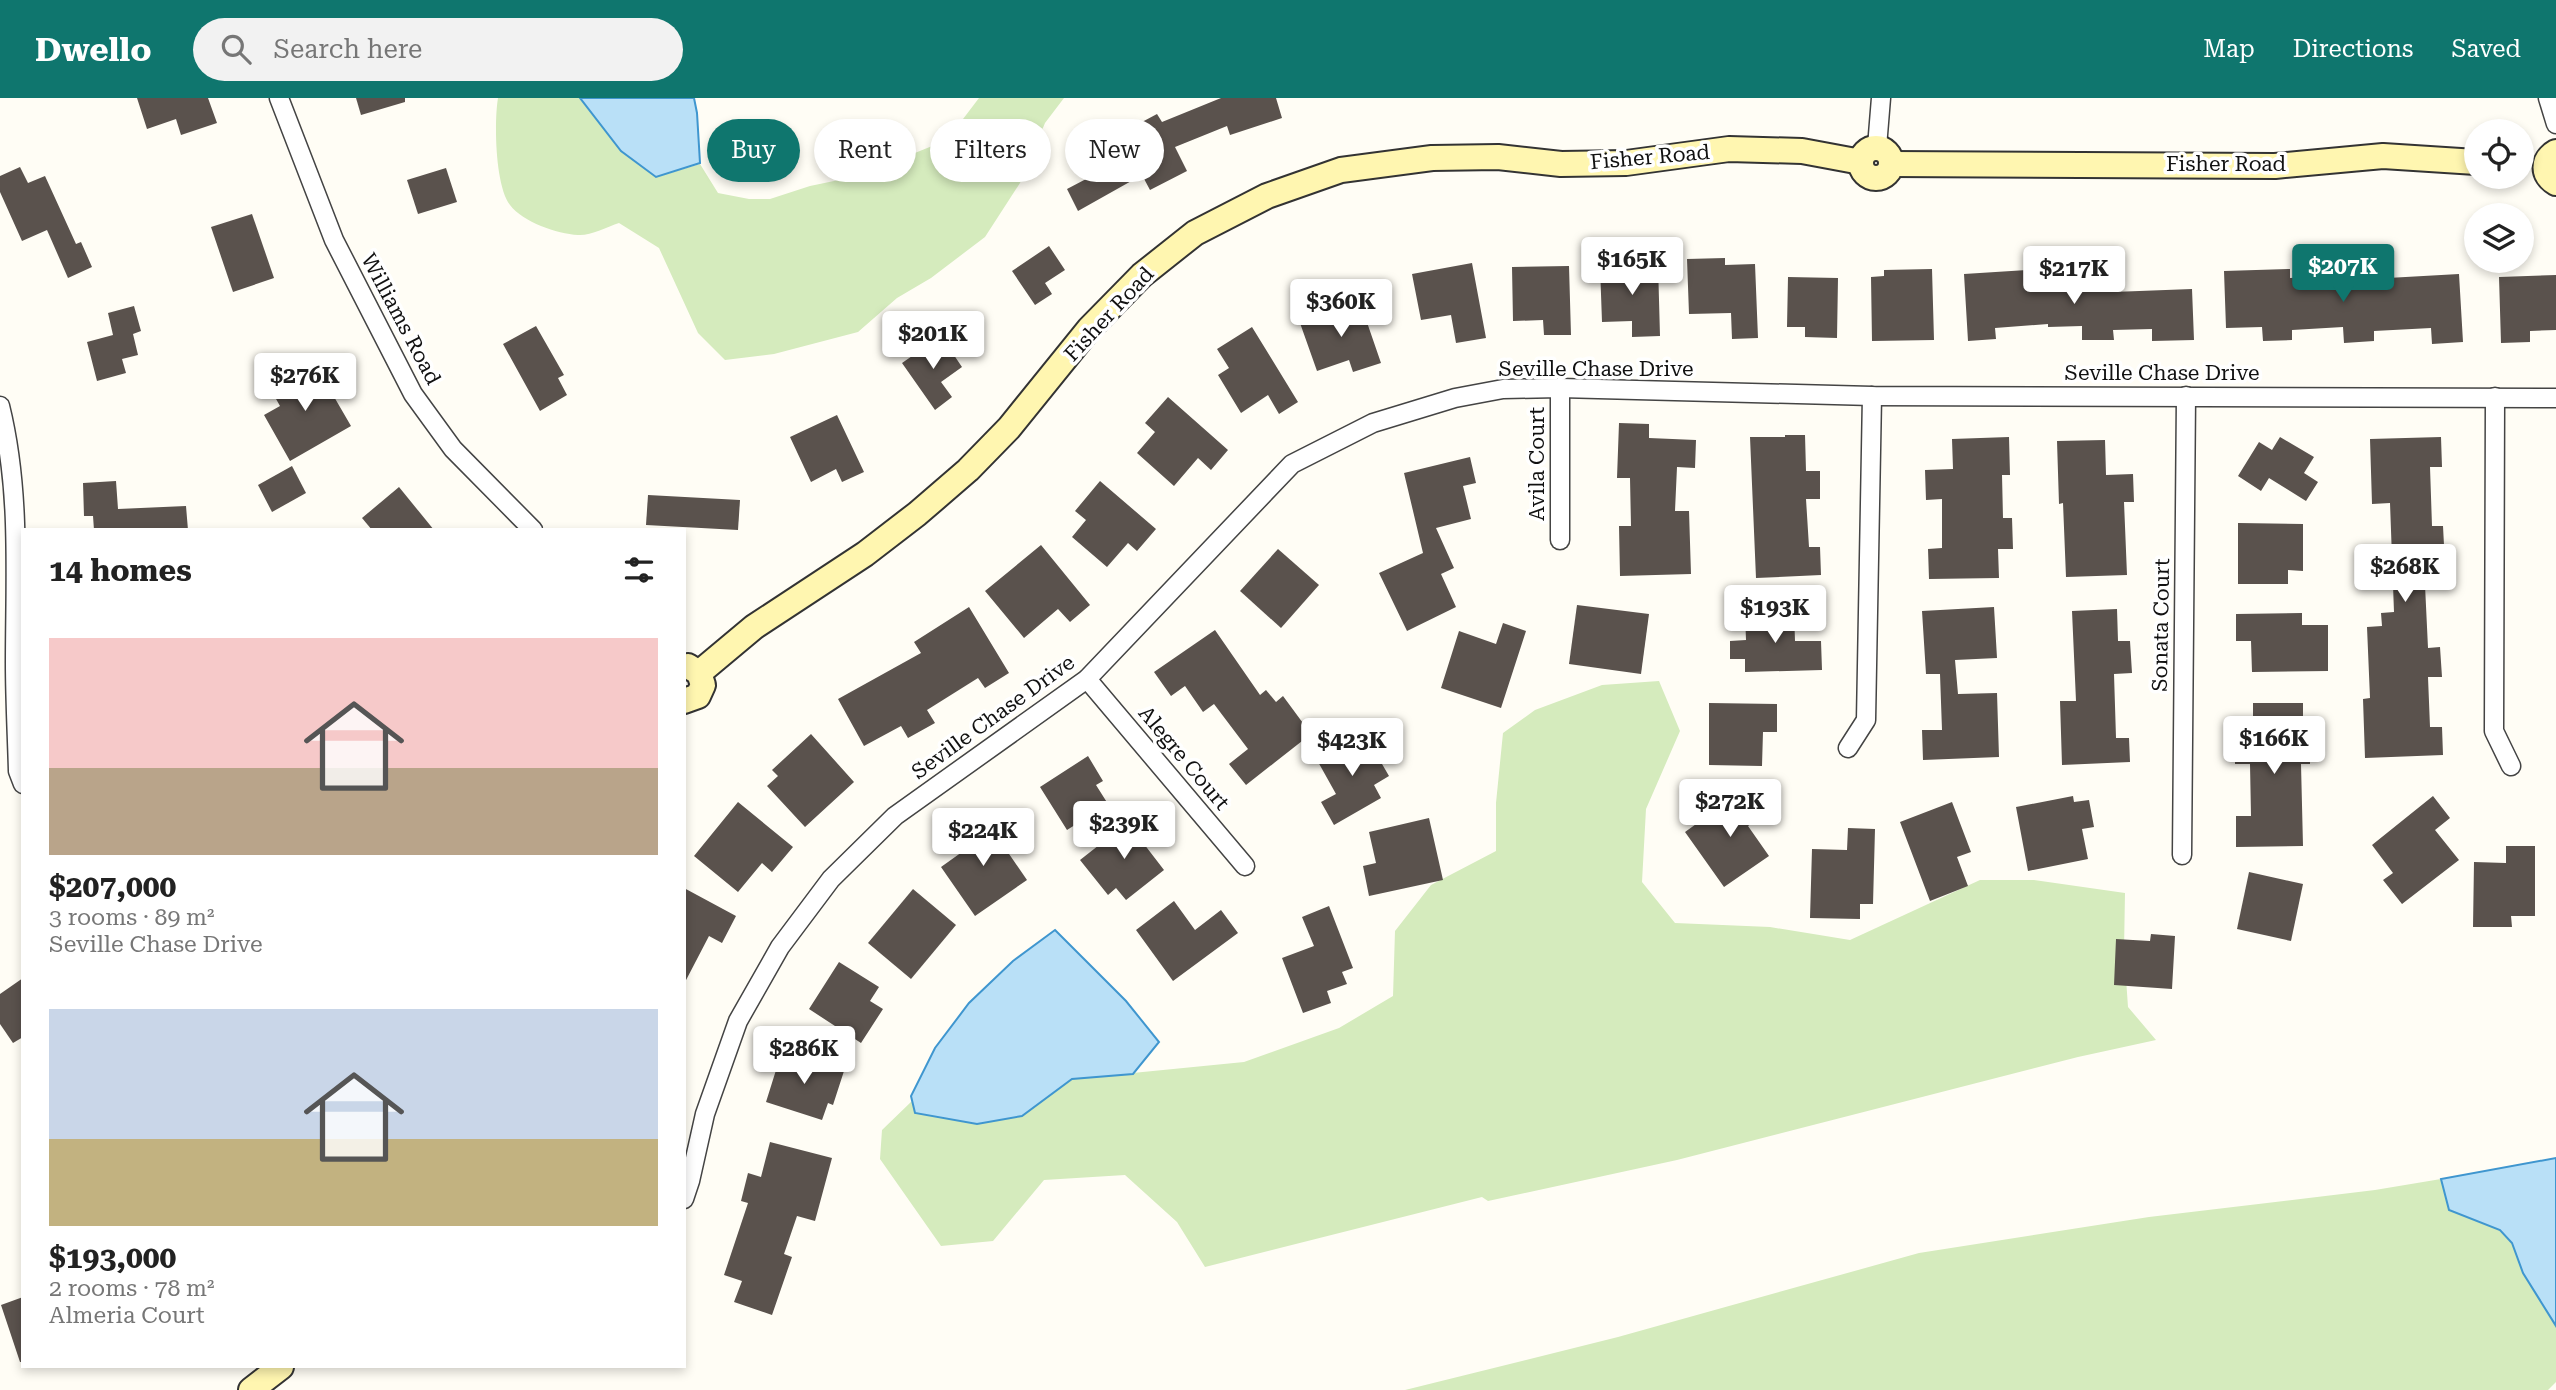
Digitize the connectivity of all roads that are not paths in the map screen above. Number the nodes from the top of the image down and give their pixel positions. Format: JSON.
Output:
{"nodes":[{"id":1,"x":279,"y":98,"type":"edge"},
{"id":2,"x":1881,"y":98,"type":"edge"},
{"id":3,"x":2548,"y":98,"type":"edge"},
{"id":4,"x":2556,"y":124,"type":"edge"},
{"id":5,"x":1876,"y":158,"type":"junction"},
{"id":6,"x":2464,"y":161,"type":"edge"},
{"id":7,"x":1560,"y":388,"type":"junction"},
{"id":8,"x":1872,"y":396,"type":"junction"},
{"id":9,"x":2186,"y":396,"type":"junction"},
{"id":10,"x":2495,"y":397,"type":"junction"},
{"id":11,"x":2556,"y":397,"type":"edge"},
{"id":12,"x":0,"y":406,"type":"edge"},
{"id":13,"x":531,"y":528,"type":"edge"},
{"id":14,"x":1560,"y":540,"type":"dead end"},
{"id":15,"x":692,"y":669,"type":"edge"},
{"id":16,"x":1087,"y":679,"type":"junction"},
{"id":17,"x":686,"y":701,"type":"edge"},
{"id":18,"x":1848,"y":748,"type":"dead end"},
{"id":19,"x":2511,"y":766,"type":"dead end"},
{"id":20,"x":21,"y":779,"type":"edge"},
{"id":21,"x":2182,"y":855,"type":"dead end"},
{"id":22,"x":1245,"y":866,"type":"dead end"},
{"id":23,"x":686,"y":1193,"type":"edge"},
{"id":24,"x":280,"y":1368,"type":"edge"},
{"id":25,"x":251,"y":1390,"type":"edge"}],
"edges":[{"from":1,"to":13,"type":"street","name":"Williams Road"},
{"from":2,"to":5,"type":"street"},
{"from":3,"to":4,"type":"street"},
{"from":5,"to":6,"type":"street","name":"Fisher Road"},
{"from":5,"to":15,"type":"street","name":"Fisher Road"},
{"from":7,"to":8,"type":"street","name":"Seville Chase Drive"},
{"from":7,"to":14,"type":"street","name":"Avila Court"},
{"from":7,"to":16,"type":"street","name":"Seville Chase Drive"},
{"from":8,"to":9,"type":"street","name":"Seville Chase Drive"},
{"from":8,"to":18,"type":"street"},
{"from":9,"to":10,"type":"street","name":"Seville Chase Drive"},
{"from":9,"to":21,"type":"street","name":"Sonata Court"},
{"from":10,"to":11,"type":"street","name":"Seville Chase Drive"},
{"from":10,"to":19,"type":"street"},
{"from":12,"to":20,"type":"street"},
{"from":15,"to":17,"type":"street","name":"Fisher Road"},
{"from":16,"to":22,"type":"street","name":"Alegre Court"},
{"from":16,"to":23,"type":"street","name":"Seville Chase Drive"},
{"from":24,"to":25,"type":"street"}]}
